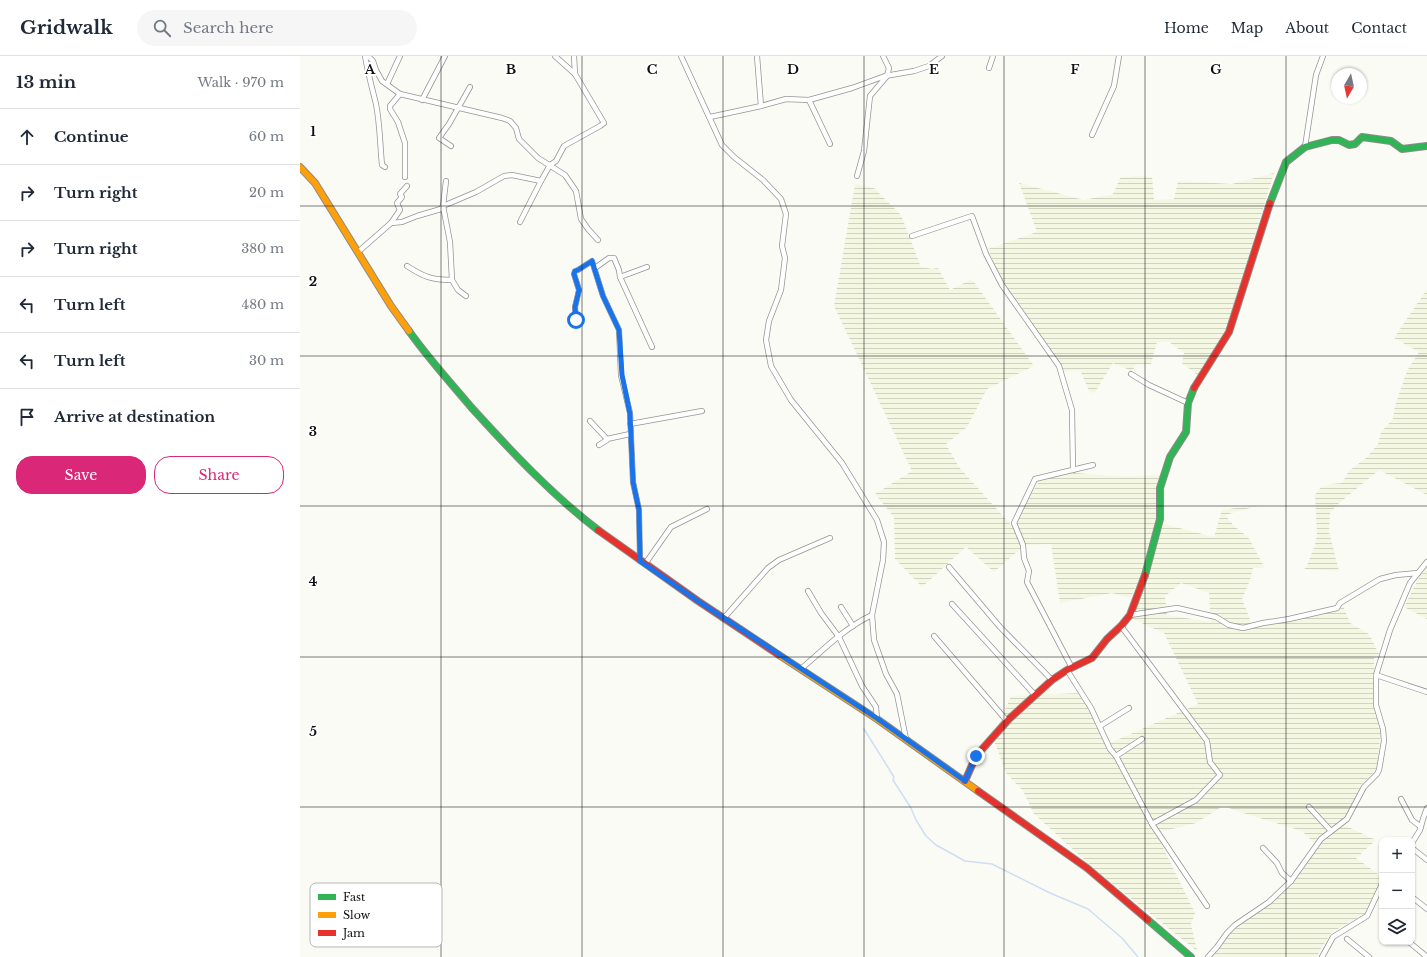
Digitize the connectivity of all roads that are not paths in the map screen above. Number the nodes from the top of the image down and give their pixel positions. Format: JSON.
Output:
{"nodes":[{"id":1,"x":368,"y":56,"type":"edge"},
{"id":2,"x":400,"y":56,"type":"edge"},
{"id":3,"x":445,"y":56,"type":"edge"},
{"id":4,"x":555,"y":56,"type":"edge"},
{"id":5,"x":574,"y":56,"type":"edge"},
{"id":6,"x":681,"y":56,"type":"edge"},
{"id":7,"x":758,"y":56,"type":"edge"},
{"id":8,"x":883,"y":56,"type":"edge"},
{"id":9,"x":942,"y":56,"type":"edge"},
{"id":10,"x":993,"y":56,"type":"edge"},
{"id":11,"x":1119,"y":56,"type":"edge"},
{"id":12,"x":1323,"y":56,"type":"edge"},
{"id":13,"x":989,"y":68,"type":"dead end"},
{"id":14,"x":575,"y":74,"type":"junction"},
{"id":15,"x":887,"y":76,"type":"junction"},
{"id":16,"x":387,"y":84,"type":"junction"},
{"id":17,"x":470,"y":87,"type":"dead end"},
{"id":18,"x":400,"y":94,"type":"junction"},
{"id":19,"x":422,"y":100,"type":"junction"},
{"id":20,"x":809,"y":100,"type":"junction"},
{"id":21,"x":761,"y":106,"type":"junction"},
{"id":22,"x":458,"y":108,"type":"junction"},
{"id":23,"x":710,"y":117,"type":"junction"},
{"id":24,"x":1092,"y":135,"type":"dead end"},
{"id":25,"x":830,"y":144,"type":"dead end"},
{"id":26,"x":451,"y":146,"type":"dead end"},
{"id":27,"x":1427,"y":146,"type":"edge"},
{"id":28,"x":1305,"y":147,"type":"junction"},
{"id":29,"x":550,"y":165,"type":"junction"},
{"id":30,"x":385,"y":167,"type":"dead end"},
{"id":31,"x":300,"y":168,"type":"edge"},
{"id":32,"x":857,"y":176,"type":"dead end"},
{"id":33,"x":406,"y":177,"type":"dead end"},
{"id":34,"x":446,"y":181,"type":"dead end"},
{"id":35,"x":541,"y":181,"type":"junction"},
{"id":36,"x":407,"y":186,"type":"dead end"},
{"id":37,"x":443,"y":206,"type":"junction"},
{"id":38,"x":520,"y":222,"type":"dead end"},
{"id":39,"x":391,"y":223,"type":"junction"},
{"id":40,"x":912,"y":236,"type":"dead end"},
{"id":41,"x":598,"y":240,"type":"dead end"},
{"id":42,"x":358,"y":252,"type":"junction"},
{"id":43,"x":407,"y":266,"type":"dead end"},
{"id":44,"x":647,"y":267,"type":"dead end"},
{"id":45,"x":595,"y":268,"type":"junction"},
{"id":46,"x":620,"y":277,"type":"junction"},
{"id":47,"x":452,"y":280,"type":"junction"},
{"id":48,"x":466,"y":296,"type":"dead end"},
{"id":49,"x":576,"y":320,"type":"dead end"},
{"id":50,"x":652,"y":347,"type":"dead end"},
{"id":51,"x":1131,"y":374,"type":"dead end"},
{"id":52,"x":1188,"y":403,"type":"junction"},
{"id":53,"x":702,"y":412,"type":"dead end"},
{"id":54,"x":590,"y":421,"type":"dead end"},
{"id":55,"x":630,"y":424,"type":"junction"},
{"id":56,"x":630,"y":434,"type":"junction"},
{"id":57,"x":607,"y":439,"type":"junction"},
{"id":58,"x":599,"y":445,"type":"dead end"},
{"id":59,"x":1093,"y":465,"type":"dead end"},
{"id":60,"x":1073,"y":470,"type":"junction"},
{"id":61,"x":708,"y":509,"type":"dead end"},
{"id":62,"x":830,"y":538,"type":"dead end"},
{"id":63,"x":643,"y":562,"type":"junction"},
{"id":64,"x":1427,"y":562,"type":"edge"},
{"id":65,"x":949,"y":567,"type":"dead end"},
{"id":66,"x":1418,"y":573,"type":"junction"},
{"id":67,"x":808,"y":591,"type":"dead end"},
{"id":68,"x":952,"y":604,"type":"dead end"},
{"id":69,"x":841,"y":607,"type":"dead end"},
{"id":70,"x":872,"y":615,"type":"junction"},
{"id":71,"x":1130,"y":615,"type":"junction"},
{"id":72,"x":724,"y":618,"type":"junction"},
{"id":73,"x":853,"y":626,"type":"junction"},
{"id":74,"x":1121,"y":626,"type":"junction"},
{"id":75,"x":839,"y":636,"type":"junction"},
{"id":76,"x":934,"y":636,"type":"dead end"},
{"id":77,"x":802,"y":668,"type":"junction"},
{"id":78,"x":1070,"y":669,"type":"junction"},
{"id":79,"x":1376,"y":675,"type":"junction"},
{"id":80,"x":1052,"y":680,"type":"junction"},
{"id":81,"x":1427,"y":692,"type":"edge"},
{"id":82,"x":1035,"y":695,"type":"junction"},
{"id":83,"x":1128,"y":708,"type":"dead end"},
{"id":84,"x":878,"y":719,"type":"junction"},
{"id":85,"x":1007,"y":721,"type":"junction"},
{"id":86,"x":1100,"y":726,"type":"junction"},
{"id":87,"x":906,"y":739,"type":"junction"},
{"id":88,"x":1142,"y":740,"type":"dead end"},
{"id":89,"x":1116,"y":756,"type":"junction"},
{"id":90,"x":965,"y":781,"type":"junction"},
{"id":91,"x":1400,"y":799,"type":"dead end"},
{"id":92,"x":1309,"y":807,"type":"dead end"},
{"id":93,"x":1427,"y":809,"type":"edge"},
{"id":94,"x":1152,"y":824,"type":"junction"},
{"id":95,"x":1421,"y":827,"type":"junction"},
{"id":96,"x":1331,"y":831,"type":"junction"},
{"id":97,"x":1415,"y":838,"type":"edge"},
{"id":98,"x":1263,"y":848,"type":"dead end"},
{"id":99,"x":1415,"y":850,"type":"edge"},
{"id":100,"x":1427,"y":860,"type":"edge"},
{"id":101,"x":1291,"y":881,"type":"junction"},
{"id":102,"x":1379,"y":890,"type":"edge"},
{"id":103,"x":1415,"y":899,"type":"edge"},
{"id":104,"x":1207,"y":906,"type":"dead end"},
{"id":105,"x":1427,"y":909,"type":"edge"},
{"id":106,"x":1347,"y":939,"type":"dead end"},
{"id":107,"x":1413,"y":945,"type":"edge"},
{"id":108,"x":1191,"y":957,"type":"edge"},
{"id":109,"x":1208,"y":957,"type":"edge"},
{"id":110,"x":1322,"y":957,"type":"edge"},
{"id":111,"x":1369,"y":957,"type":"edge"},
{"id":112,"x":1427,"y":957,"type":"edge"}],
"edges":[{"from":1,"to":16,"type":"street"},
{"from":1,"to":30,"type":"street"},
{"from":2,"to":16,"type":"street"},
{"from":3,"to":19,"type":"street"},
{"from":4,"to":14,"type":"street"},
{"from":5,"to":14,"type":"street"},
{"from":6,"to":23,"type":"street"},
{"from":7,"to":21,"type":"street"},
{"from":8,"to":15,"type":"street"},
{"from":9,"to":15,"type":"street"},
{"from":10,"to":13,"type":"street"},
{"from":11,"to":24,"type":"street"},
{"from":12,"to":28,"type":"street"},
{"from":14,"to":29,"type":"street"},
{"from":15,"to":20,"type":"street"},
{"from":15,"to":32,"type":"street"},
{"from":16,"to":18,"type":"street"},
{"from":17,"to":22,"type":"street"},
{"from":18,"to":19,"type":"street"},
{"from":18,"to":33,"type":"street"},
{"from":19,"to":22,"type":"street"},
{"from":20,"to":21,"type":"street"},
{"from":20,"to":25,"type":"street"},
{"from":21,"to":23,"type":"street"},
{"from":22,"to":26,"type":"street"},
{"from":22,"to":29,"type":"street"},
{"from":23,"to":70,"type":"street"},
{"from":27,"to":28,"type":"main road"},
{"from":28,"to":52,"type":"main road"},
{"from":29,"to":35,"type":"street"},
{"from":29,"to":41,"type":"street"},
{"from":31,"to":42,"type":"main road"},
{"from":34,"to":37,"type":"street"},
{"from":35,"to":37,"type":"street"},
{"from":35,"to":38,"type":"street"},
{"from":36,"to":39,"type":"street"},
{"from":37,"to":39,"type":"street"},
{"from":37,"to":47,"type":"street"},
{"from":39,"to":42,"type":"street"},
{"from":40,"to":60,"type":"street"},
{"from":42,"to":63,"type":"main road"},
{"from":43,"to":47,"type":"street"},
{"from":44,"to":46,"type":"street"},
{"from":45,"to":46,"type":"street"},
{"from":45,"to":49,"type":"street"},
{"from":45,"to":55,"type":"street"},
{"from":46,"to":50,"type":"street"},
{"from":47,"to":48,"type":"street"},
{"from":51,"to":52,"type":"street"},
{"from":52,"to":71,"type":"main road"},
{"from":53,"to":55,"type":"street"},
{"from":54,"to":57,"type":"street"},
{"from":55,"to":56,"type":"street"},
{"from":56,"to":57,"type":"street"},
{"from":56,"to":63,"type":"street"},
{"from":57,"to":58,"type":"street"},
{"from":59,"to":60,"type":"street"},
{"from":60,"to":78,"type":"street"},
{"from":61,"to":63,"type":"street"},
{"from":62,"to":72,"type":"street"},
{"from":63,"to":72,"type":"main road"},
{"from":64,"to":66,"type":"street"},
{"from":65,"to":80,"type":"street"},
{"from":66,"to":71,"type":"street"},
{"from":66,"to":79,"type":"street"},
{"from":67,"to":75,"type":"street"},
{"from":68,"to":82,"type":"street"},
{"from":69,"to":73,"type":"street"},
{"from":70,"to":73,"type":"street"},
{"from":70,"to":87,"type":"street"},
{"from":71,"to":74,"type":"main road"},
{"from":72,"to":77,"type":"main road"},
{"from":73,"to":75,"type":"street"},
{"from":74,"to":78,"type":"main road"},
{"from":74,"to":94,"type":"street"},
{"from":75,"to":77,"type":"street"},
{"from":75,"to":84,"type":"street"},
{"from":76,"to":85,"type":"street"},
{"from":77,"to":84,"type":"main road"},
{"from":78,"to":80,"type":"main road"},
{"from":78,"to":86,"type":"street"},
{"from":79,"to":81,"type":"street"},
{"from":79,"to":96,"type":"street"},
{"from":80,"to":82,"type":"main road"},
{"from":82,"to":85,"type":"main road"},
{"from":83,"to":86,"type":"street"},
{"from":84,"to":87,"type":"main road"},
{"from":85,"to":90,"type":"main road"},
{"from":86,"to":89,"type":"street"},
{"from":87,"to":90,"type":"main road"},
{"from":88,"to":89,"type":"street"},
{"from":89,"to":94,"type":"street"},
{"from":90,"to":108,"type":"main road"},
{"from":91,"to":95,"type":"street"},
{"from":92,"to":96,"type":"street"},
{"from":93,"to":95,"type":"street"},
{"from":94,"to":104,"type":"street"},
{"from":95,"to":97,"type":"street"},
{"from":96,"to":101,"type":"street"},
{"from":98,"to":101,"type":"street"},
{"from":99,"to":100,"type":"street"},
{"from":101,"to":109,"type":"street"},
{"from":102,"to":110,"type":"street"},
{"from":103,"to":105,"type":"street"},
{"from":106,"to":111,"type":"street"},
{"from":107,"to":112,"type":"street"}]}
